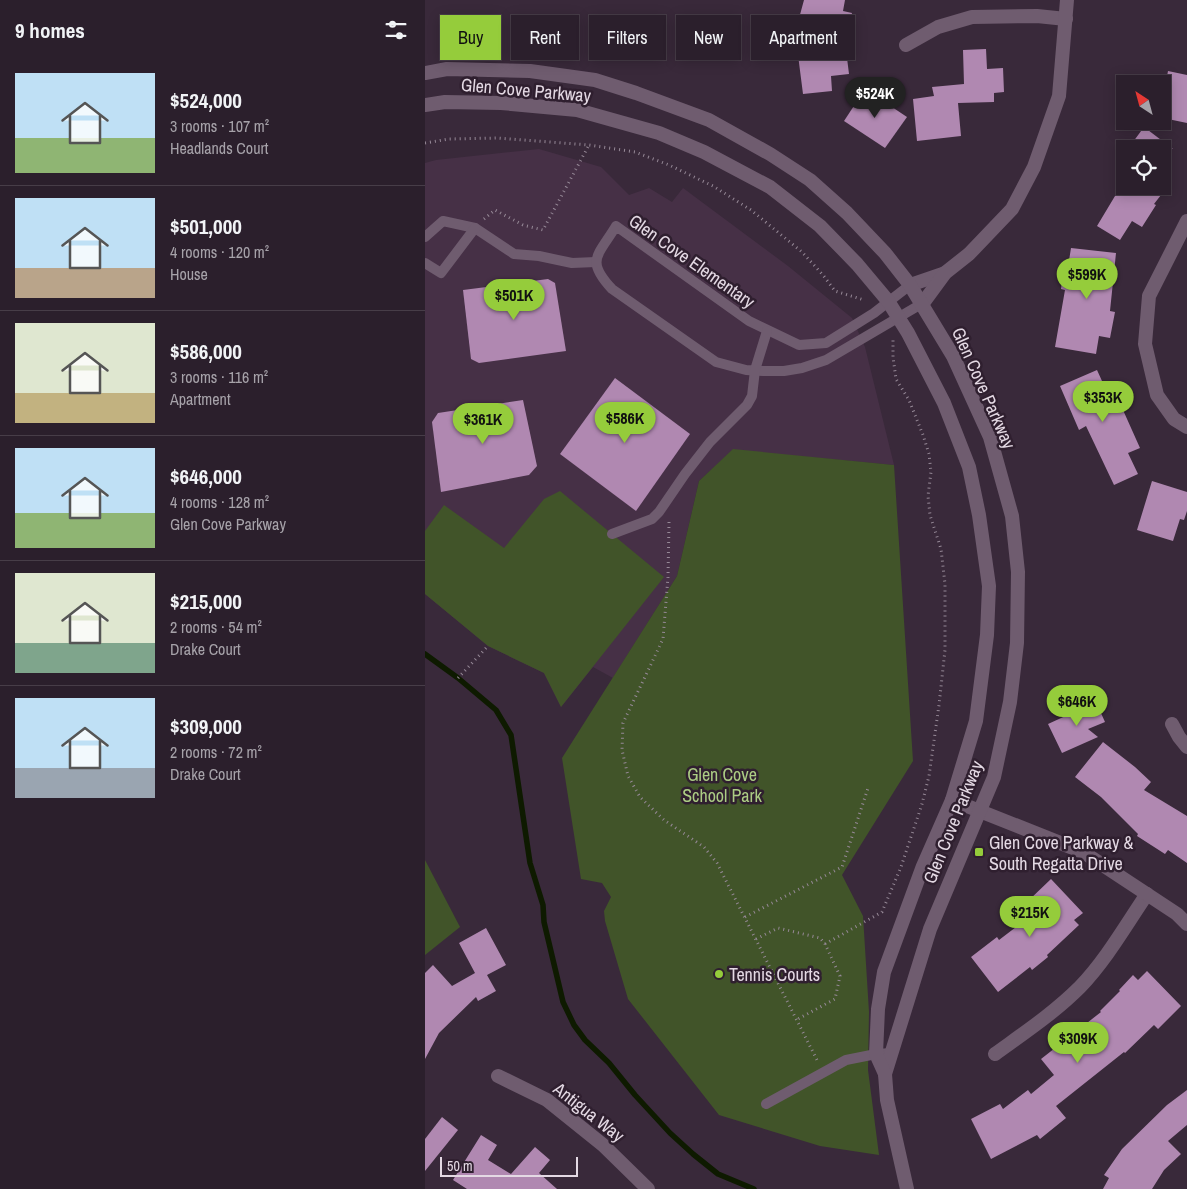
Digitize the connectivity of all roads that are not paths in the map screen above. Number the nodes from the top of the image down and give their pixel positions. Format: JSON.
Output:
{"nodes":[{"id":1,"x":1067,"y":0,"type":"edge"},
{"id":2,"x":1066,"y":19,"type":"junction"},
{"id":3,"x":906,"y":45,"type":"dead end"},
{"id":4,"x":425,"y":73,"type":"edge"},
{"id":5,"x":425,"y":105,"type":"edge"},
{"id":6,"x":1187,"y":221,"type":"edge"},
{"id":7,"x":475,"y":228,"type":"junction"},
{"id":8,"x":425,"y":237,"type":"edge"},
{"id":9,"x":596,"y":262,"type":"junction"},
{"id":10,"x":425,"y":263,"type":"edge"},
{"id":11,"x":945,"y":272,"type":"junction"},
{"id":12,"x":910,"y":285,"type":"junction"},
{"id":13,"x":888,"y":301,"type":"junction"},
{"id":14,"x":923,"y":303,"type":"junction"},
{"id":15,"x":899,"y":317,"type":"junction"},
{"id":16,"x":767,"y":331,"type":"junction"},
{"id":17,"x":755,"y":370,"type":"junction"},
{"id":18,"x":1187,"y":427,"type":"edge"},
{"id":19,"x":612,"y":534,"type":"dead end"},
{"id":20,"x":1172,"y":724,"type":"dead end"},
{"id":21,"x":1187,"y":747,"type":"edge"},
{"id":22,"x":953,"y":800,"type":"junction"},
{"id":23,"x":980,"y":812,"type":"junction"},
{"id":24,"x":1147,"y":894,"type":"junction"},
{"id":25,"x":1187,"y":924,"type":"edge"},
{"id":26,"x":892,"y":1053,"type":"junction"},
{"id":27,"x":876,"y":1054,"type":"junction"},
{"id":28,"x":995,"y":1054,"type":"dead end"},
{"id":29,"x":885,"y":1074,"type":"junction"},
{"id":30,"x":498,"y":1076,"type":"dead end"},
{"id":31,"x":766,"y":1104,"type":"dead end"},
{"id":32,"x":648,"y":1189,"type":"edge"},
{"id":33,"x":907,"y":1189,"type":"edge"}],
"edges":[{"from":1,"to":2,"type":"main road"},
{"from":2,"to":3,"type":"main road"},
{"from":2,"to":11,"type":"main road"},
{"from":4,"to":12,"type":"main road","name":"Glen Cove Parkway"},
{"from":5,"to":13,"type":"main road","name":"Glen Cove Parkway"},
{"from":6,"to":18,"type":"main road"},
{"from":7,"to":8,"type":"lane"},
{"from":7,"to":9,"type":"lane"},
{"from":7,"to":10,"type":"lane"},
{"from":9,"to":16,"type":"lane","name":"Glen Cove Elementary"},
{"from":9,"to":17,"type":"lane"},
{"from":11,"to":12,"type":"main road"},
{"from":11,"to":14,"type":"main road"},
{"from":12,"to":13,"type":"lane","name":"Glen Cove Elementary"},
{"from":12,"to":14,"type":"main road","name":"Glen Cove Parkway"},
{"from":13,"to":15,"type":"main road","name":"Glen Cove Parkway"},
{"from":13,"to":16,"type":"lane","name":"Glen Cove Elementary"},
{"from":14,"to":15,"type":"lane"},
{"from":14,"to":23,"type":"main road","name":"Glen Cove Parkway"},
{"from":15,"to":17,"type":"lane"},
{"from":15,"to":22,"type":"main road","name":"Glen Cove Parkway"},
{"from":16,"to":17,"type":"lane"},
{"from":17,"to":19,"type":"lane"},
{"from":20,"to":21,"type":"main road"},
{"from":22,"to":23,"type":"main road"},
{"from":22,"to":27,"type":"main road","name":"Glen Cove Parkway"},
{"from":23,"to":24,"type":"main road"},
{"from":23,"to":26,"type":"main road","name":"Glen Cove Parkway"},
{"from":24,"to":25,"type":"main road"},
{"from":24,"to":28,"type":"main road"},
{"from":26,"to":27,"type":"lane"},
{"from":26,"to":29,"type":"main road","name":"Glen Cove Parkway"},
{"from":27,"to":29,"type":"main road","name":"Glen Cove Parkway"},
{"from":27,"to":31,"type":"lane"},
{"from":29,"to":33,"type":"main road","name":"Glen Cove Parkway"},
{"from":30,"to":32,"type":"main road","name":"Antigua Way"}]}
